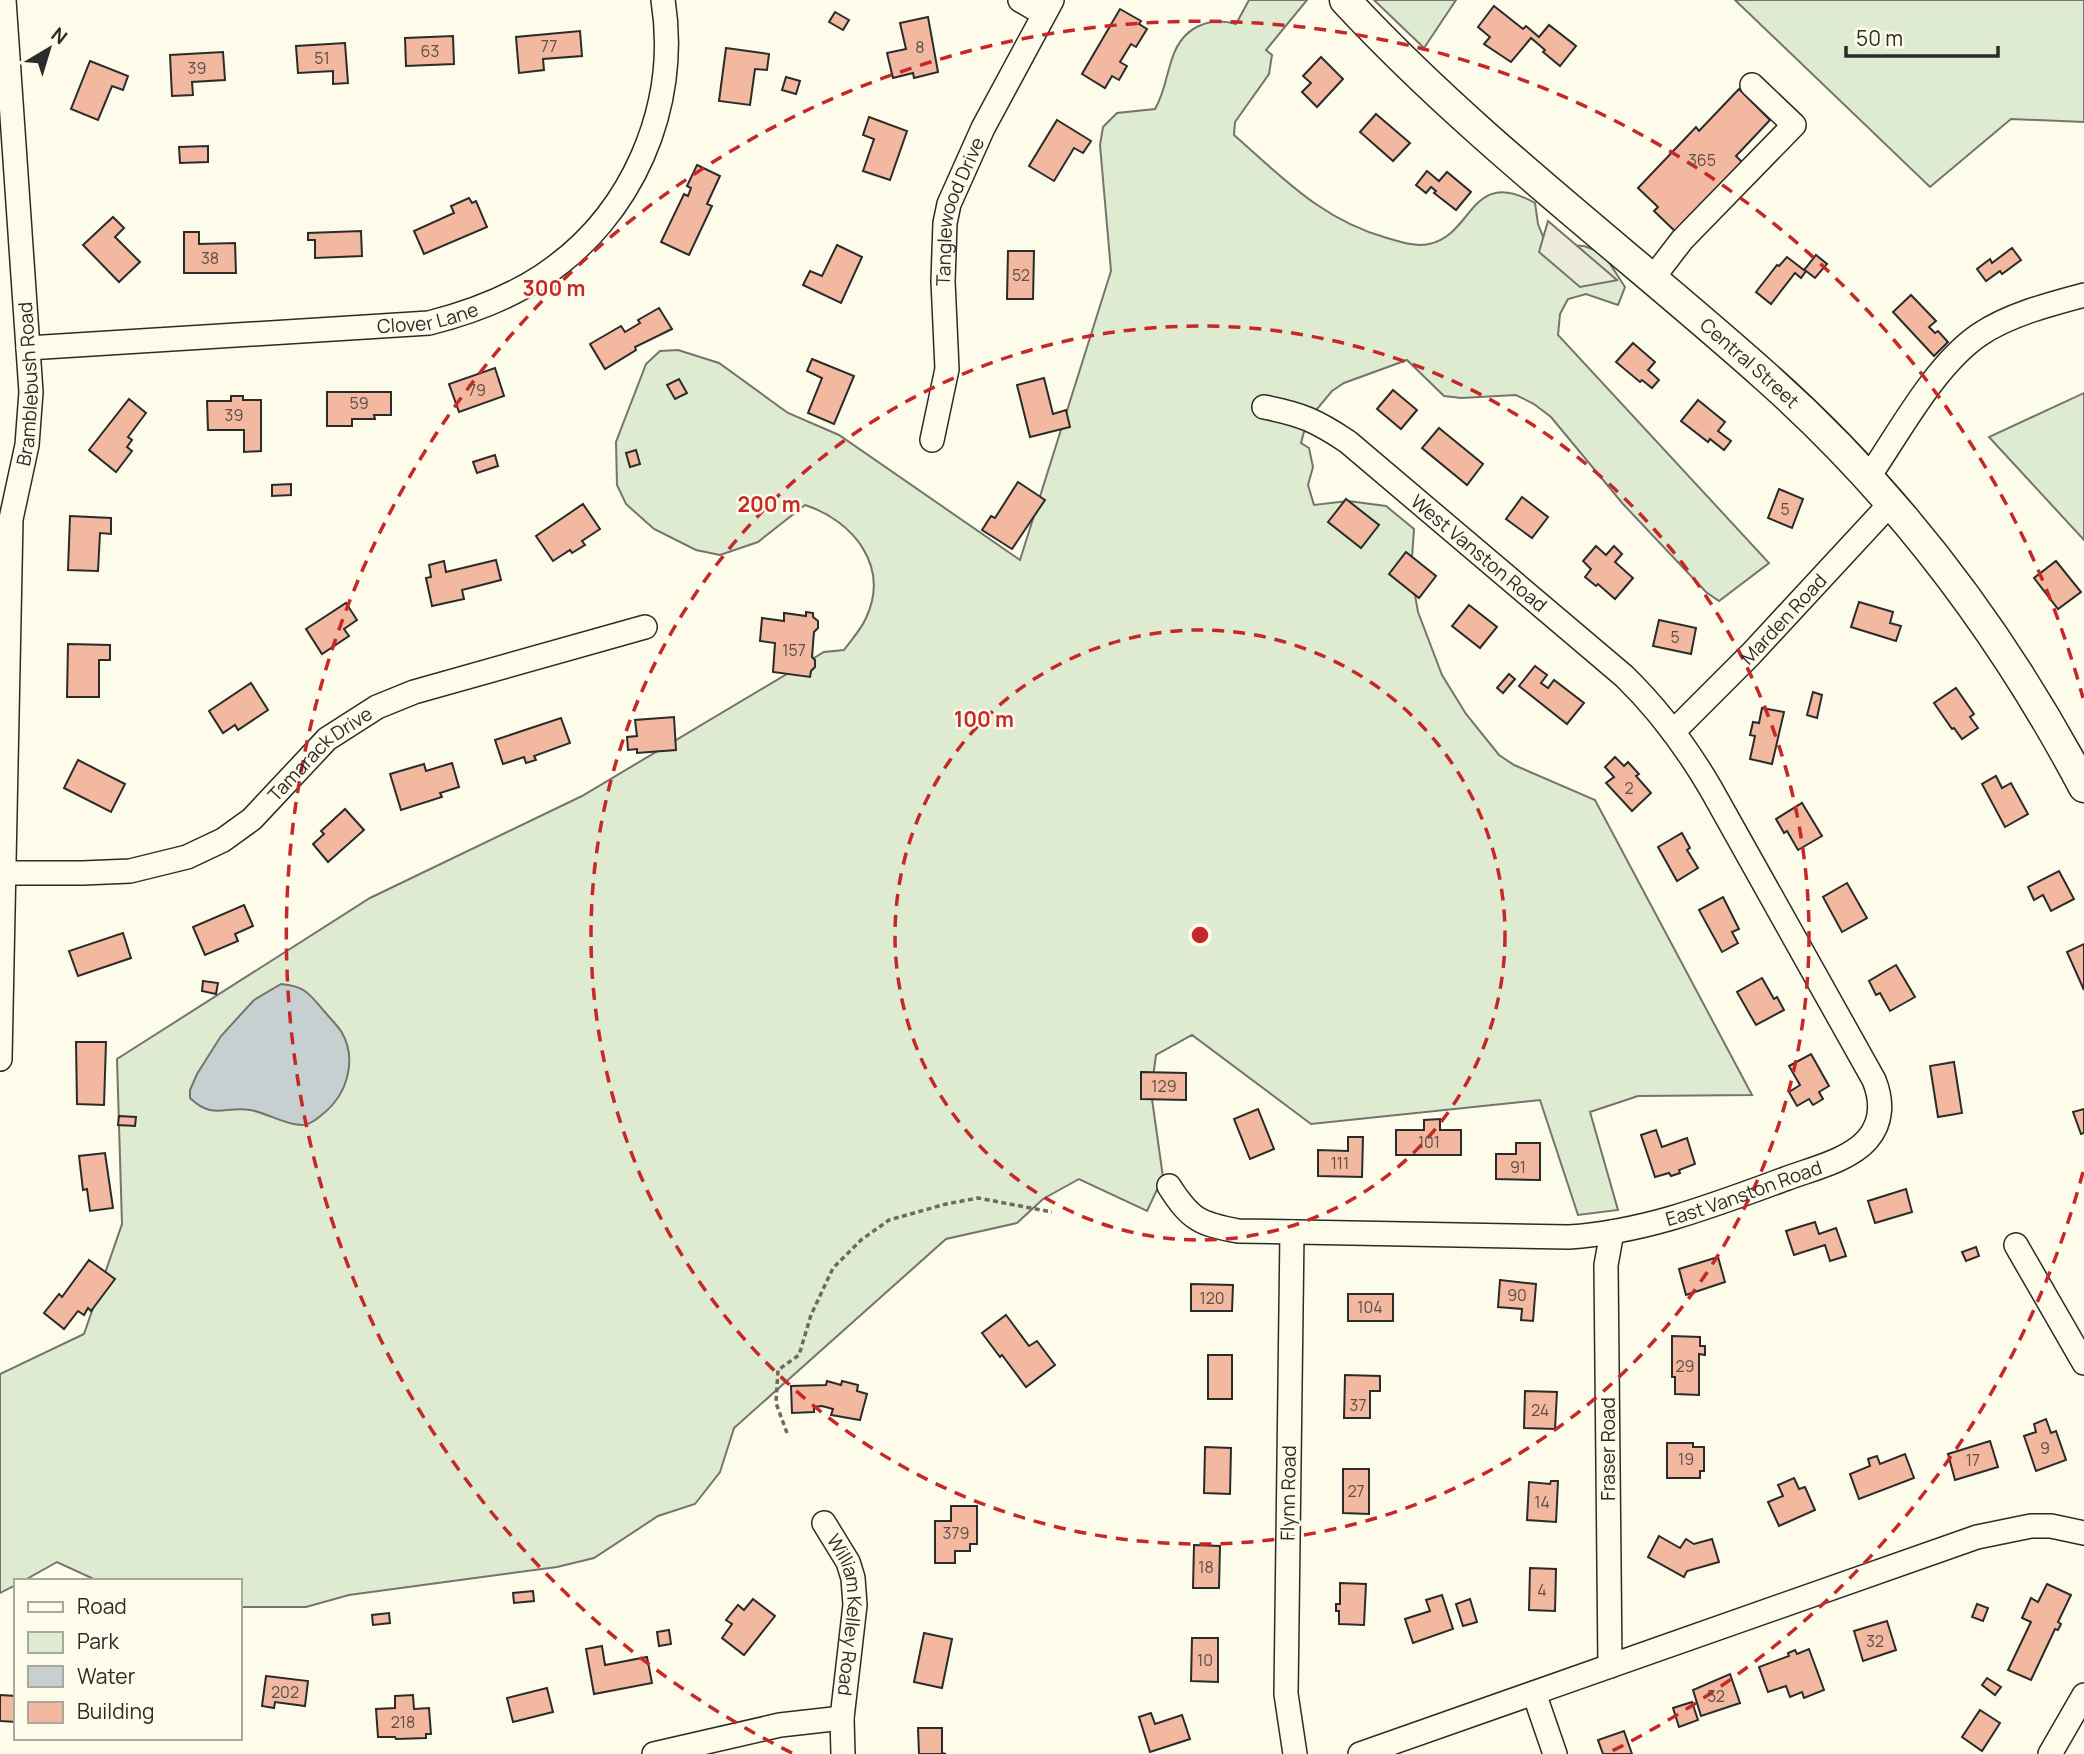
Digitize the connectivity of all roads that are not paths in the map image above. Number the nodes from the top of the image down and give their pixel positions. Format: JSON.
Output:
{"nodes":[{"id":1,"x":10,"y":0,"type":"edge"},
{"id":2,"x":663,"y":0,"type":"edge"},
{"id":3,"x":1020,"y":0,"type":"edge"},
{"id":4,"x":1345,"y":0,"type":"edge"},
{"id":5,"x":1048,"y":7,"type":"edge"},
{"id":6,"x":1752,"y":85,"type":"dead end"},
{"id":7,"x":5,"y":124,"type":"edge"},
{"id":8,"x":1652,"y":279,"type":"junction"},
{"id":9,"x":2084,"y":295,"type":"edge"},
{"id":10,"x":28,"y":348,"type":"junction"},
{"id":11,"x":1264,"y":407,"type":"dead end"},
{"id":12,"x":932,"y":440,"type":"dead end"},
{"id":13,"x":1868,"y":478,"type":"junction"},
{"id":14,"x":1891,"y":504,"type":"junction"},
{"id":15,"x":645,"y":627,"type":"dead end"},
{"id":16,"x":1674,"y":732,"type":"junction"},
{"id":17,"x":2084,"y":787,"type":"edge"},
{"id":18,"x":2,"y":873,"type":"edge"},
{"id":19,"x":0,"y":1059,"type":"edge"},
{"id":20,"x":1169,"y":1186,"type":"dead end"},
{"id":21,"x":1292,"y":1232,"type":"junction"},
{"id":22,"x":1612,"y":1232,"type":"junction"},
{"id":23,"x":2016,"y":1245,"type":"dead end"},
{"id":24,"x":2084,"y":1363,"type":"edge"},
{"id":25,"x":824,"y":1523,"type":"dead end"},
{"id":26,"x":2084,"y":1533,"type":"edge"},
{"id":27,"x":1610,"y":1666,"type":"junction"},
{"id":28,"x":1534,"y":1692,"type":"junction"},
{"id":29,"x":2084,"y":1695,"type":"edge"},
{"id":30,"x":842,"y":1718,"type":"junction"},
{"id":31,"x":654,"y":1754,"type":"edge"},
{"id":32,"x":843,"y":1754,"type":"edge"},
{"id":33,"x":1295,"y":1754,"type":"edge"},
{"id":34,"x":1360,"y":1754,"type":"edge"},
{"id":35,"x":1555,"y":1754,"type":"edge"},
{"id":36,"x":2050,"y":1754,"type":"edge"}],
"edges":[{"from":1,"to":7,"type":"street","name":"Bramblebush Road"},
{"from":2,"to":10,"type":"street","name":"Clover Lane"},
{"from":3,"to":5,"type":"street"},
{"from":4,"to":8,"type":"main road","name":"Central Street"},
{"from":5,"to":12,"type":"street","name":"Tanglewood Drive"},
{"from":6,"to":8,"type":"street"},
{"from":7,"to":10,"type":"street","name":"Bramblebush Road"},
{"from":8,"to":13,"type":"main road","name":"Central Street"},
{"from":9,"to":13,"type":"street"},
{"from":10,"to":18,"type":"street","name":"Bramblebush Road"},
{"from":11,"to":16,"type":"street","name":"West Vanston Road"},
{"from":13,"to":14,"type":"main road","name":"Central Street"},
{"from":14,"to":16,"type":"street","name":"Marden Road"},
{"from":14,"to":17,"type":"main road","name":"Central Street"},
{"from":15,"to":18,"type":"street","name":"Tamarack Drive"},
{"from":16,"to":22,"type":"street","name":"East Vanston Road"},
{"from":18,"to":19,"type":"street","name":"Bramblebush Road"},
{"from":20,"to":21,"type":"street","name":"East Vanston Road"},
{"from":21,"to":22,"type":"street","name":"East Vanston Road"},
{"from":21,"to":33,"type":"street","name":"Flynn Road"},
{"from":22,"to":27,"type":"street","name":"Fraser Road"},
{"from":23,"to":24,"type":"street"},
{"from":25,"to":30,"type":"street","name":"William Kelley Road"},
{"from":26,"to":27,"type":"street"},
{"from":27,"to":28,"type":"street"},
{"from":28,"to":34,"type":"street"},
{"from":28,"to":35,"type":"street"},
{"from":29,"to":36,"type":"street"},
{"from":30,"to":31,"type":"street"},
{"from":30,"to":32,"type":"street","name":"William Kelley Road"}]}
